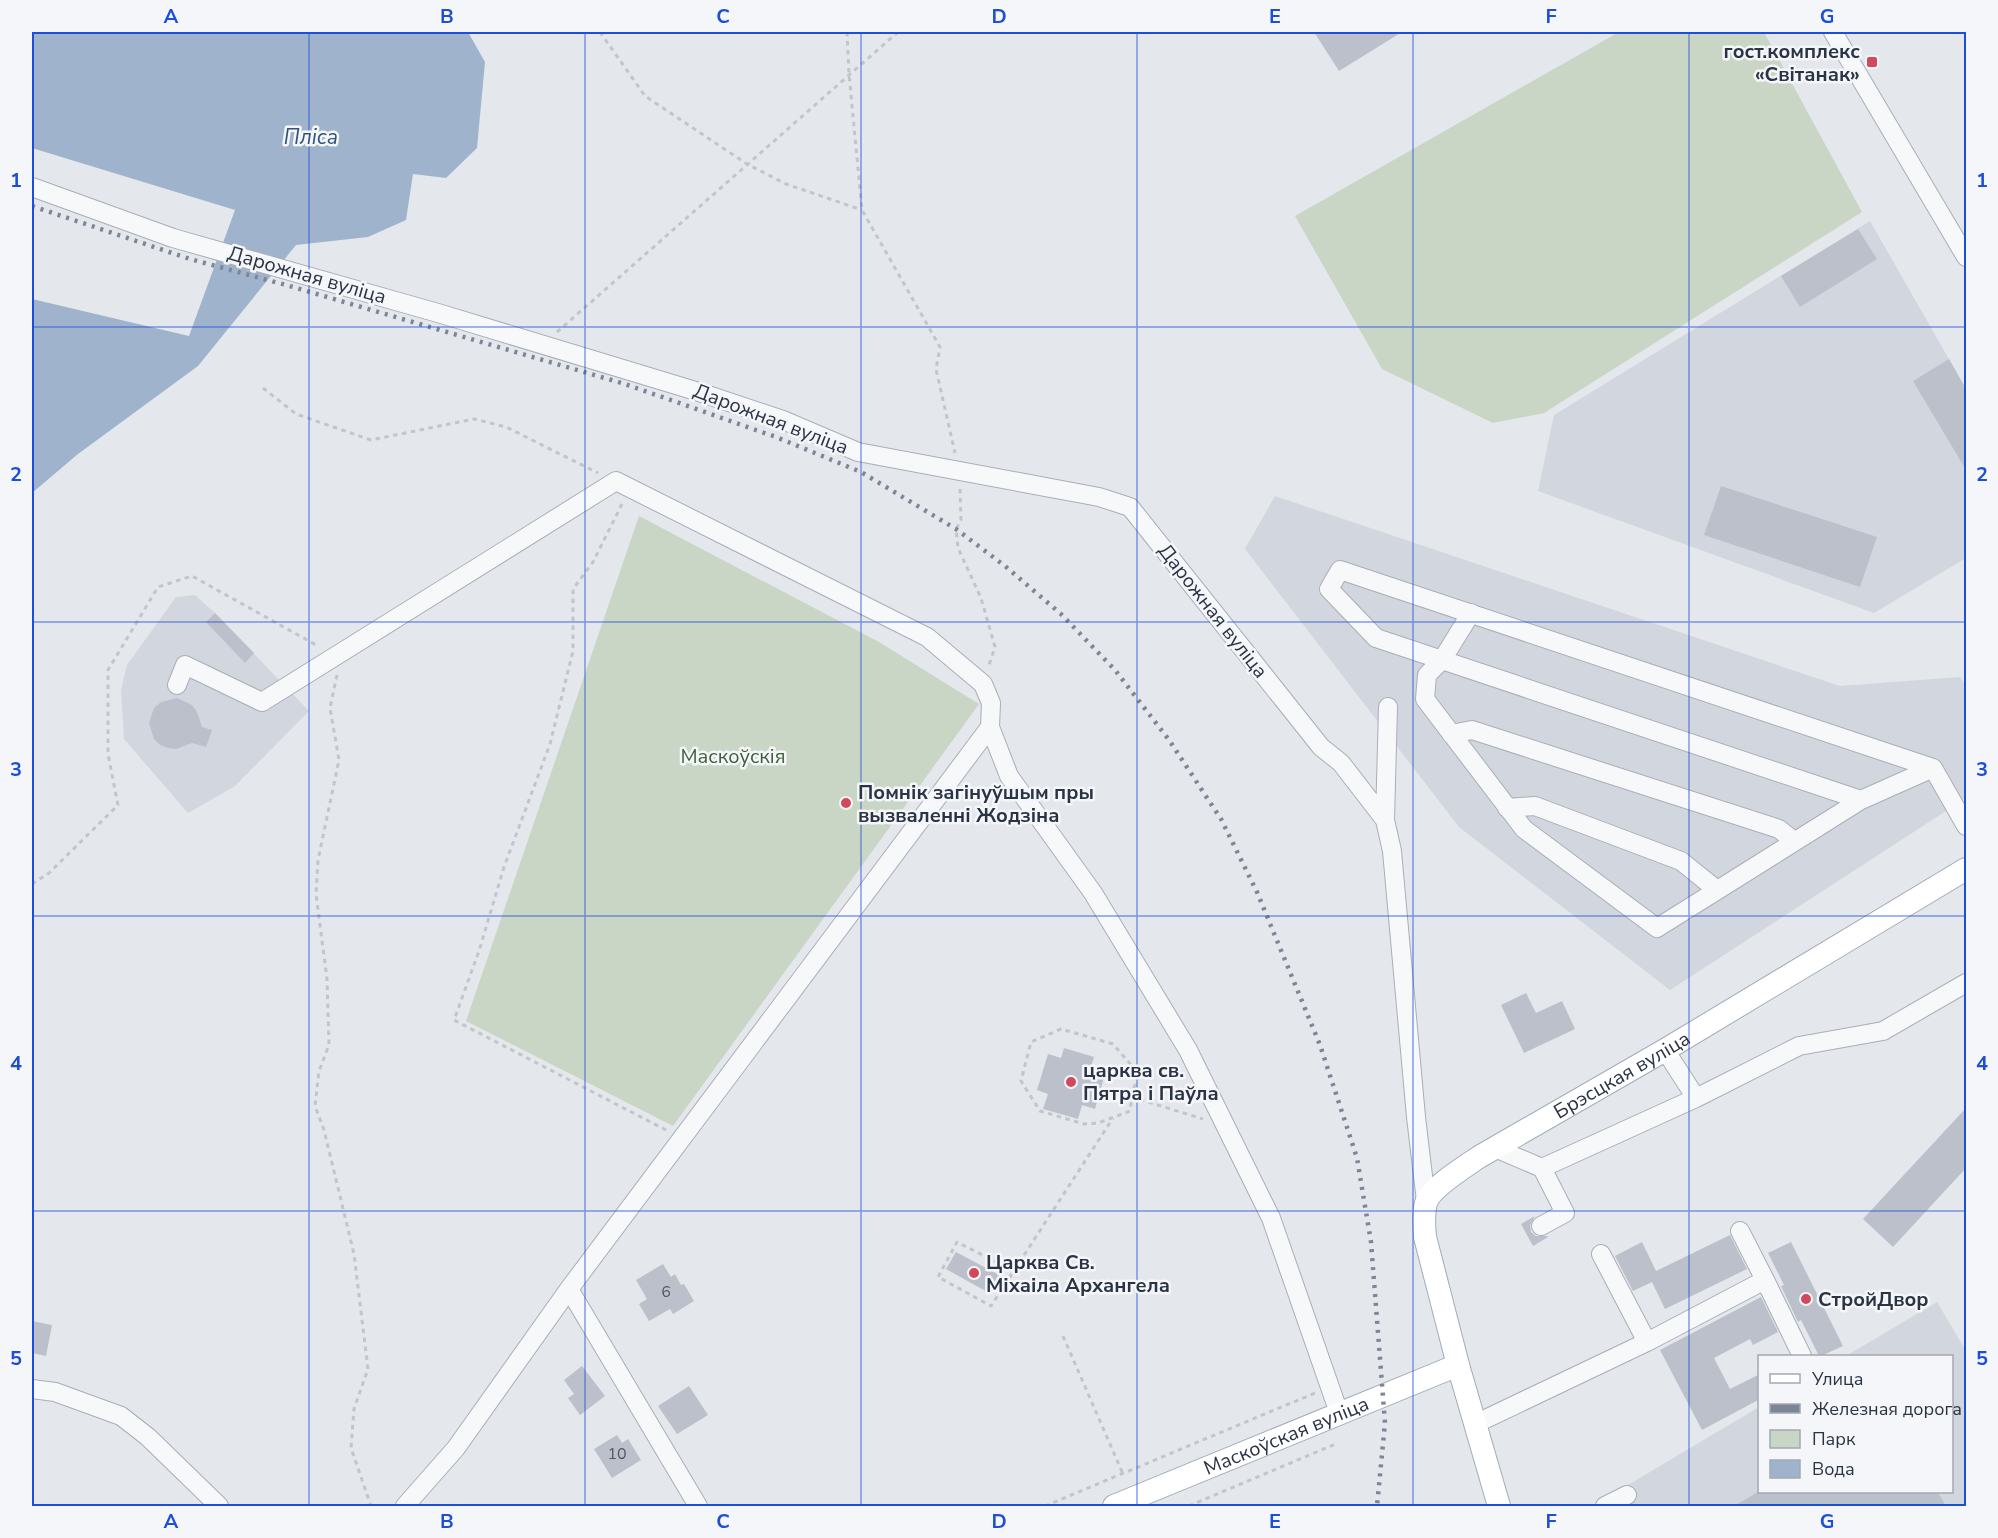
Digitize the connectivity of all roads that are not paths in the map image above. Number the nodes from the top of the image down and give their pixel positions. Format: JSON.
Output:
{"nodes":[{"id":1,"x":1833,"y":32,"type":"edge"},
{"id":2,"x":32,"y":187,"type":"edge"},
{"id":3,"x":1966,"y":257,"type":"edge"},
{"id":4,"x":1471,"y":613,"type":"junction"},
{"id":5,"x":1442,"y":660,"type":"junction"},
{"id":6,"x":177,"y":685,"type":"dead end"},
{"id":7,"x":1388,"y":708,"type":"dead end"},
{"id":8,"x":990,"y":727,"type":"junction"},
{"id":9,"x":1451,"y":734,"type":"junction"},
{"id":10,"x":1933,"y":768,"type":"junction"},
{"id":11,"x":1861,"y":800,"type":"junction"},
{"id":12,"x":1507,"y":808,"type":"junction"},
{"id":13,"x":1385,"y":819,"type":"junction"},
{"id":14,"x":1966,"y":826,"type":"edge"},
{"id":15,"x":1794,"y":841,"type":"junction"},
{"id":16,"x":1966,"y":869,"type":"edge"},
{"id":17,"x":1717,"y":890,"type":"junction"},
{"id":18,"x":1966,"y":983,"type":"edge"},
{"id":19,"x":1665,"y":1050,"type":"junction"},
{"id":20,"x":1696,"y":1098,"type":"junction"},
{"id":21,"x":1495,"y":1148,"type":"junction"},
{"id":22,"x":1542,"y":1167,"type":"junction"},
{"id":23,"x":1426,"y":1201,"type":"junction"},
{"id":24,"x":1541,"y":1226,"type":"dead end"},
{"id":25,"x":1740,"y":1231,"type":"dead end"},
{"id":26,"x":1601,"y":1254,"type":"dead end"},
{"id":27,"x":1765,"y":1280,"type":"junction"},
{"id":28,"x":569,"y":1289,"type":"junction"},
{"id":29,"x":1647,"y":1342,"type":"junction"},
{"id":30,"x":1802,"y":1355,"type":"edge"},
{"id":31,"x":1458,"y":1365,"type":"junction"},
{"id":32,"x":32,"y":1389,"type":"edge"},
{"id":33,"x":1339,"y":1413,"type":"junction"},
{"id":34,"x":1475,"y":1424,"type":"junction"},
{"id":35,"x":1627,"y":1495,"type":"dead end"},
{"id":36,"x":219,"y":1506,"type":"edge"},
{"id":37,"x":405,"y":1506,"type":"edge"},
{"id":38,"x":698,"y":1506,"type":"edge"},
{"id":39,"x":1114,"y":1506,"type":"edge"},
{"id":40,"x":1499,"y":1506,"type":"edge"},
{"id":41,"x":1605,"y":1506,"type":"edge"}],
"edges":[{"from":1,"to":3,"type":"street"},
{"from":2,"to":13,"type":"street","name":"Дарожная вуліца"},
{"from":4,"to":5,"type":"street"},
{"from":4,"to":5,"type":"street"},
{"from":4,"to":10,"type":"street"},
{"from":5,"to":9,"type":"street"},
{"from":5,"to":11,"type":"street"},
{"from":6,"to":8,"type":"street"},
{"from":7,"to":13,"type":"street"},
{"from":8,"to":28,"type":"street"},
{"from":8,"to":33,"type":"street"},
{"from":9,"to":12,"type":"street"},
{"from":9,"to":15,"type":"street"},
{"from":10,"to":11,"type":"street"},
{"from":10,"to":14,"type":"street"},
{"from":11,"to":15,"type":"street"},
{"from":12,"to":17,"type":"street"},
{"from":12,"to":17,"type":"street"},
{"from":13,"to":23,"type":"street"},
{"from":15,"to":17,"type":"street"},
{"from":16,"to":19,"type":"main road","name":"Брэсцкая вуліца"},
{"from":18,"to":20,"type":"street"},
{"from":19,"to":20,"type":"street"},
{"from":19,"to":21,"type":"main road","name":"Брэсцкая вуліца"},
{"from":20,"to":22,"type":"street"},
{"from":21,"to":22,"type":"street"},
{"from":21,"to":23,"type":"main road","name":"Брэсцкая вуліца"},
{"from":22,"to":24,"type":"street"},
{"from":23,"to":31,"type":"main road"},
{"from":25,"to":27,"type":"street"},
{"from":26,"to":29,"type":"street"},
{"from":27,"to":29,"type":"street"},
{"from":27,"to":30,"type":"street"},
{"from":28,"to":37,"type":"street"},
{"from":28,"to":38,"type":"street"},
{"from":29,"to":34,"type":"street"},
{"from":31,"to":33,"type":"main road","name":"Маскоўская вуліца"},
{"from":31,"to":34,"type":"main road"},
{"from":32,"to":36,"type":"street"},
{"from":33,"to":39,"type":"main road","name":"Маскоўская вуліца"},
{"from":34,"to":40,"type":"main road"},
{"from":35,"to":41,"type":"street"}]}
